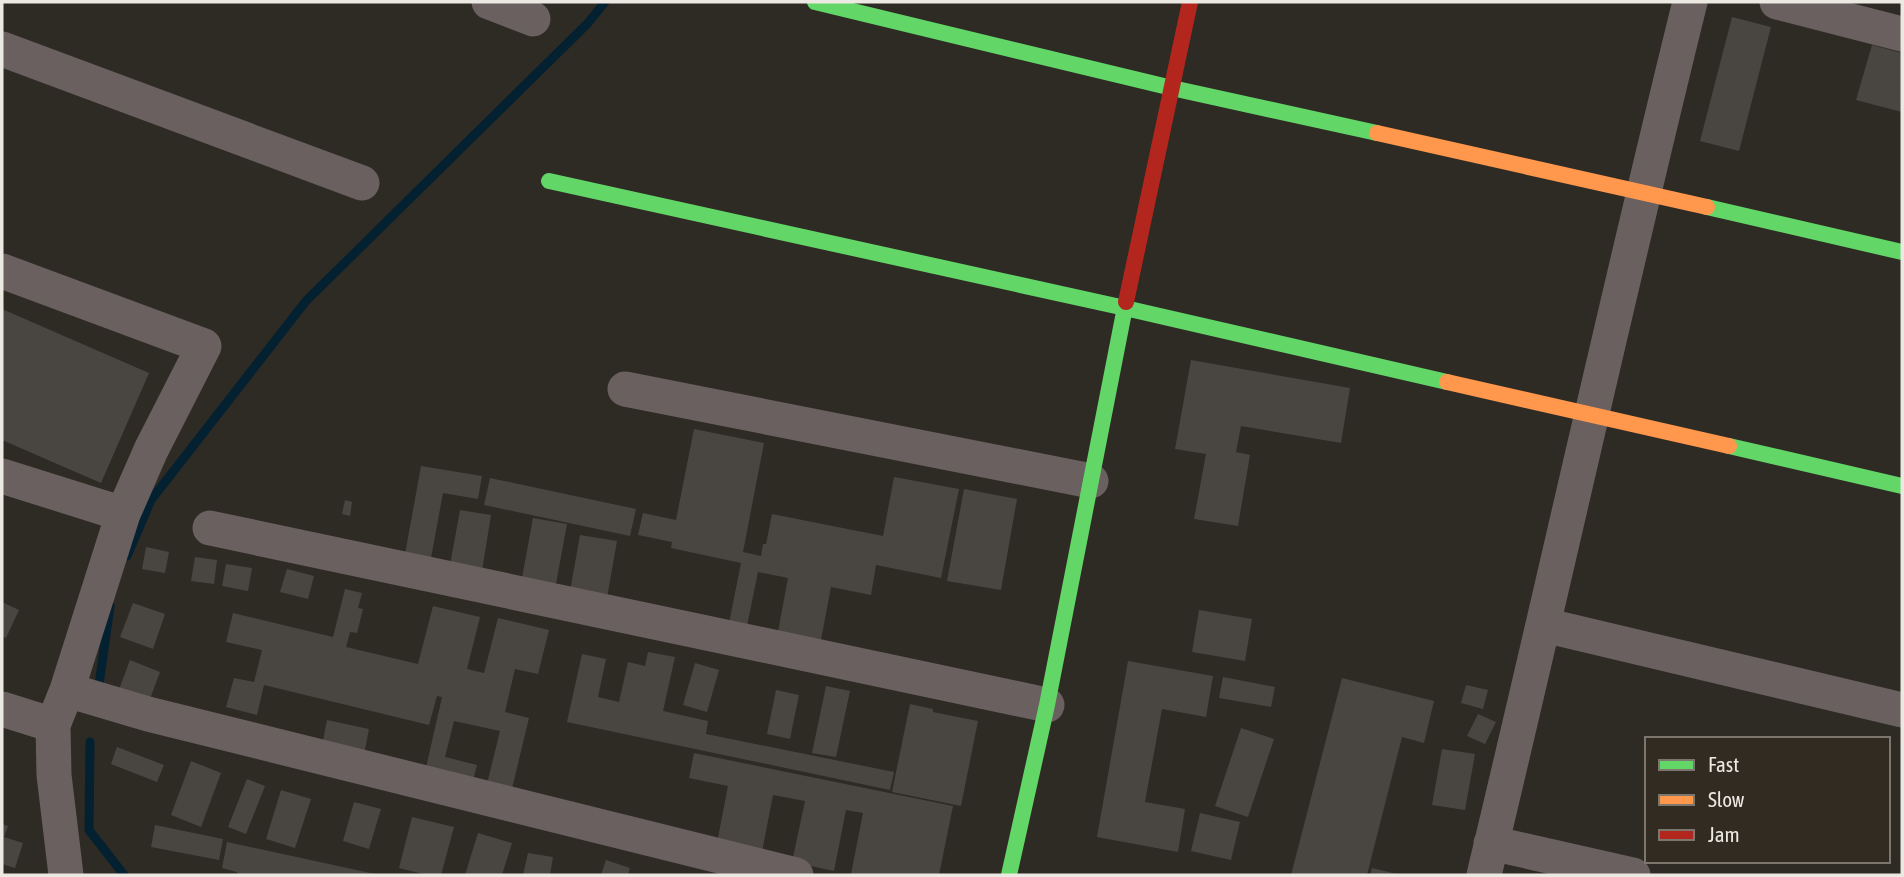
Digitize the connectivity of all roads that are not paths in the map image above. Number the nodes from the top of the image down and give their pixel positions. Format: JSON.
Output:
{"nodes":[{"id":1,"x":489,"y":2,"type":"edge"},
{"id":2,"x":815,"y":2,"type":"edge"},
{"id":3,"x":1190,"y":2,"type":"edge"},
{"id":4,"x":1690,"y":2,"type":"edge"},
{"id":5,"x":1777,"y":2,"type":"edge"},
{"id":6,"x":533,"y":19,"type":"dead end"},
{"id":7,"x":1902,"y":34,"type":"edge"},
{"id":8,"x":2,"y":49,"type":"edge"},
{"id":9,"x":1172,"y":88,"type":"junction"},
{"id":10,"x":549,"y":181,"type":"dead end"},
{"id":11,"x":362,"y":183,"type":"dead end"},
{"id":12,"x":1643,"y":192,"type":"junction"},
{"id":13,"x":1902,"y":252,"type":"edge"},
{"id":14,"x":2,"y":271,"type":"edge"},
{"id":15,"x":1125,"y":308,"type":"junction"},
{"id":16,"x":625,"y":389,"type":"dead end"},
{"id":17,"x":1592,"y":415,"type":"junction"},
{"id":18,"x":2,"y":476,"type":"edge"},
{"id":19,"x":1091,"y":481,"type":"junction"},
{"id":20,"x":1902,"y":486,"type":"edge"},
{"id":21,"x":123,"y":514,"type":"junction"},
{"id":22,"x":210,"y":528,"type":"dead end"},
{"id":23,"x":1544,"y":625,"type":"junction"},
{"id":24,"x":67,"y":690,"type":"junction"},
{"id":25,"x":1046,"y":705,"type":"junction"},
{"id":26,"x":2,"y":709,"type":"edge"},
{"id":27,"x":1902,"y":710,"type":"edge"},
{"id":28,"x":53,"y":725,"type":"junction"},
{"id":29,"x":1487,"y":859,"type":"edge"},
{"id":30,"x":66,"y":875,"type":"edge"},
{"id":31,"x":796,"y":875,"type":"edge"},
{"id":32,"x":1009,"y":875,"type":"edge"},
{"id":33,"x":1633,"y":875,"type":"edge"}],
"edges":[{"from":1,"to":6,"type":"street"},
{"from":2,"to":9,"type":"street"},
{"from":3,"to":9,"type":"street"},
{"from":4,"to":12,"type":"street"},
{"from":5,"to":7,"type":"street"},
{"from":8,"to":11,"type":"street"},
{"from":9,"to":12,"type":"street"},
{"from":9,"to":15,"type":"street"},
{"from":10,"to":15,"type":"street"},
{"from":12,"to":13,"type":"street"},
{"from":12,"to":17,"type":"street"},
{"from":14,"to":21,"type":"street"},
{"from":15,"to":17,"type":"street"},
{"from":15,"to":19,"type":"street"},
{"from":16,"to":19,"type":"street"},
{"from":17,"to":20,"type":"street"},
{"from":17,"to":23,"type":"street"},
{"from":18,"to":21,"type":"street"},
{"from":19,"to":25,"type":"street"},
{"from":21,"to":24,"type":"street"},
{"from":22,"to":25,"type":"street"},
{"from":23,"to":27,"type":"street"},
{"from":23,"to":29,"type":"street"},
{"from":24,"to":28,"type":"street"},
{"from":24,"to":31,"type":"street"},
{"from":25,"to":32,"type":"street"},
{"from":26,"to":28,"type":"street"},
{"from":28,"to":30,"type":"street"},
{"from":29,"to":33,"type":"street"}]}
